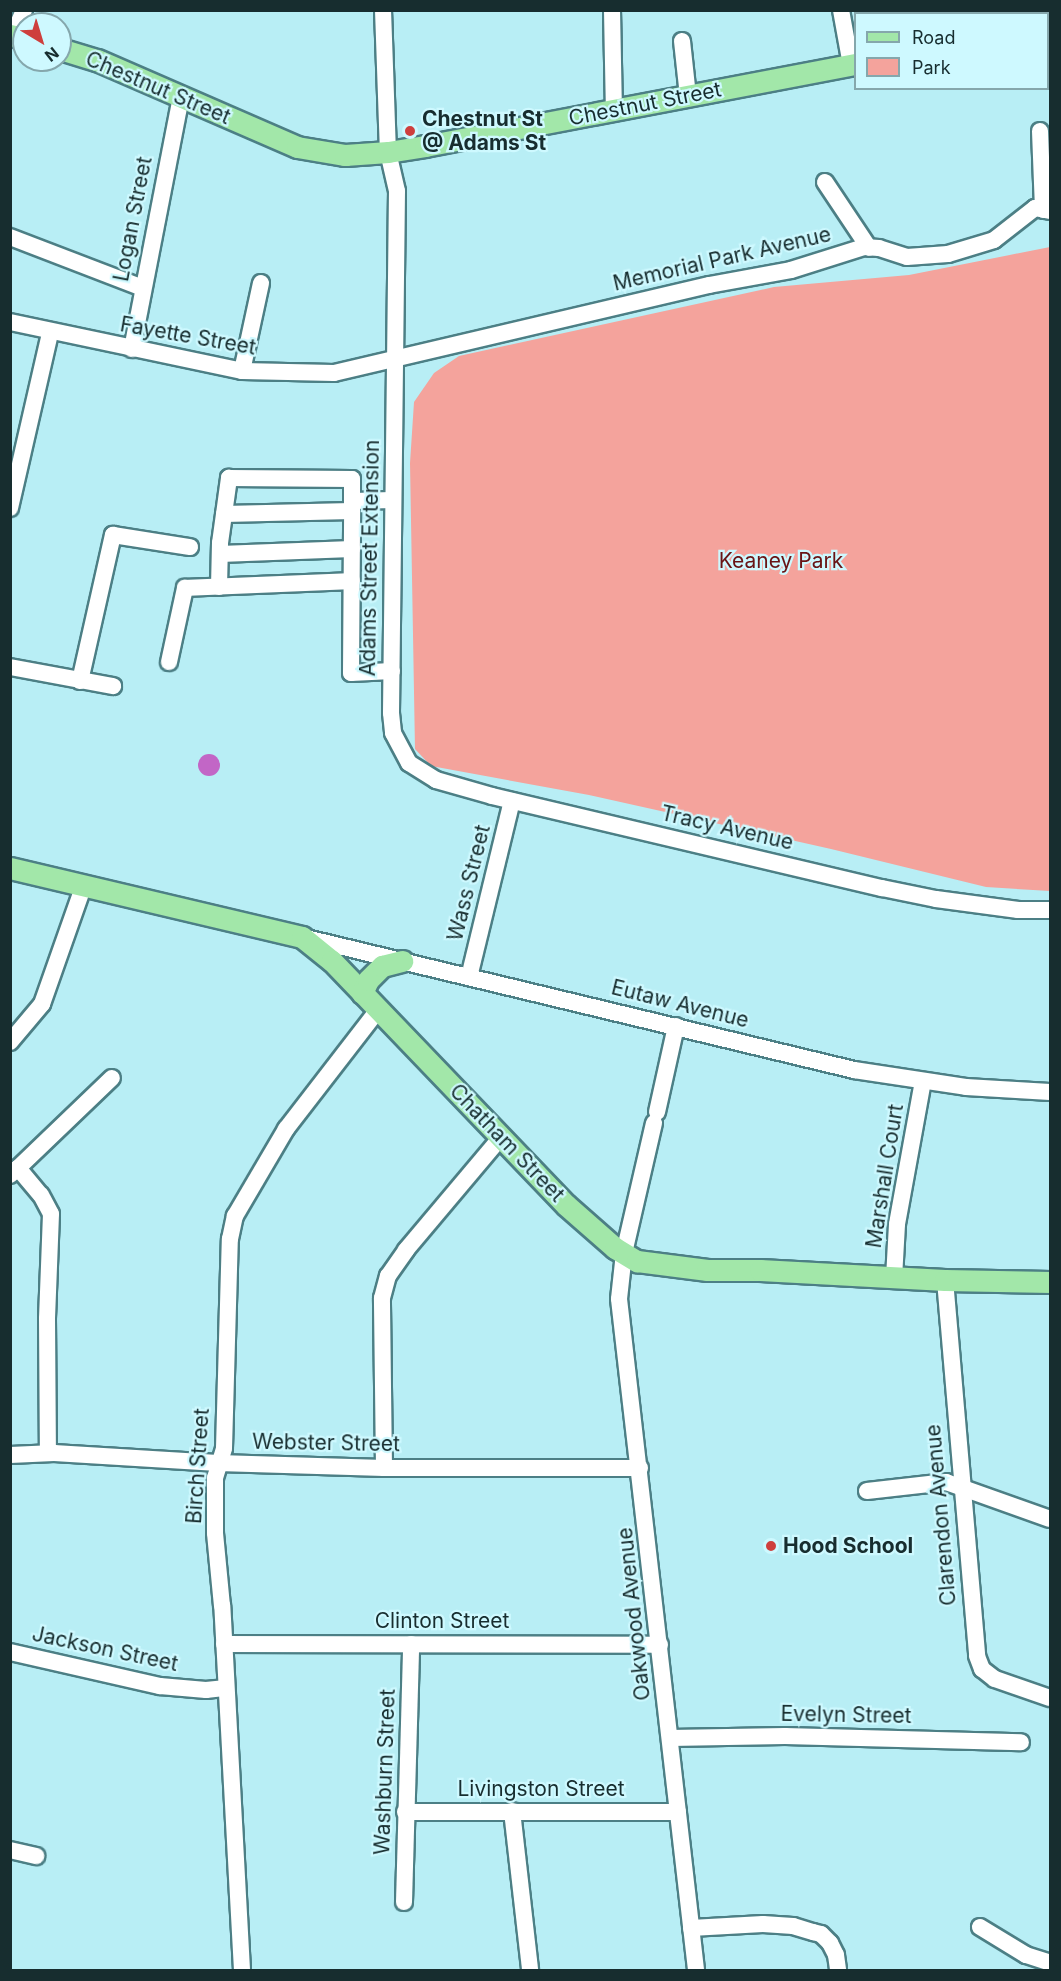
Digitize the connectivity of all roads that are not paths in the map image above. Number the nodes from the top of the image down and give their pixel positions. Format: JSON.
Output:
{"nodes":[{"id":1,"x":382,"y":10,"type":"edge"},
{"id":2,"x":612,"y":10,"type":"edge"},
{"id":3,"x":841,"y":10,"type":"edge"},
{"id":4,"x":682,"y":41,"type":"dead end"},
{"id":5,"x":72,"y":53,"type":"edge"},
{"id":6,"x":853,"y":64,"type":"edge"},
{"id":7,"x":688,"y":96,"type":"junction"},
{"id":8,"x":181,"y":97,"type":"junction"},
{"id":9,"x":614,"y":110,"type":"junction"},
{"id":10,"x":1040,"y":131,"type":"dead end"},
{"id":11,"x":388,"y":152,"type":"junction"},
{"id":12,"x":825,"y":182,"type":"dead end"},
{"id":13,"x":1047,"y":210,"type":"edge"},
{"id":14,"x":10,"y":237,"type":"edge"},
{"id":15,"x":869,"y":248,"type":"junction"},
{"id":16,"x":261,"y":283,"type":"dead end"},
{"id":17,"x":143,"y":288,"type":"junction"},
{"id":18,"x":10,"y":322,"type":"edge"},
{"id":19,"x":50,"y":333,"type":"junction"},
{"id":20,"x":132,"y":349,"type":"junction"},
{"id":21,"x":394,"y":357,"type":"junction"},
{"id":22,"x":242,"y":371,"type":"junction"},
{"id":23,"x":393,"y":500,"type":"junction"},
{"id":24,"x":352,"y":506,"type":"junction"},
{"id":25,"x":10,"y":508,"type":"edge"},
{"id":26,"x":224,"y":514,"type":"junction"},
{"id":27,"x":190,"y":548,"type":"dead end"},
{"id":28,"x":352,"y":549,"type":"junction"},
{"id":29,"x":220,"y":554,"type":"junction"},
{"id":30,"x":352,"y":580,"type":"junction"},
{"id":31,"x":219,"y":587,"type":"junction"},
{"id":32,"x":169,"y":662,"type":"dead end"},
{"id":33,"x":10,"y":667,"type":"edge"},
{"id":34,"x":392,"y":670,"type":"junction"},
{"id":35,"x":80,"y":681,"type":"junction"},
{"id":36,"x":113,"y":686,"type":"dead end"},
{"id":37,"x":404,"y":757,"type":"joint"},
{"id":38,"x":512,"y":801,"type":"junction"},
{"id":39,"x":10,"y":868,"type":"edge"},
{"id":40,"x":84,"y":885,"type":"junction"},
{"id":41,"x":1050,"y":910,"type":"edge"},
{"id":42,"x":302,"y":937,"type":"junction"},
{"id":43,"x":402,"y":961,"type":"junction"},
{"id":44,"x":469,"y":977,"type":"junction"},
{"id":45,"x":362,"y":993,"type":"junction"},
{"id":46,"x":378,"y":1010,"type":"junction"},
{"id":47,"x":676,"y":1026,"type":"junction"},
{"id":48,"x":10,"y":1041,"type":"edge"},
{"id":49,"x":112,"y":1078,"type":"dead end"},
{"id":50,"x":923,"y":1081,"type":"junction"},
{"id":51,"x":1050,"y":1092,"type":"edge"},
{"id":52,"x":501,"y":1137,"type":"junction"},
{"id":53,"x":14,"y":1172,"type":"edge"},
{"id":54,"x":624,"y":1253,"type":"junction"},
{"id":55,"x":894,"y":1278,"type":"junction"},
{"id":56,"x":945,"y":1280,"type":"junction"},
{"id":57,"x":1050,"y":1282,"type":"edge"},
{"id":58,"x":48,"y":1453,"type":"junction"},
{"id":59,"x":10,"y":1455,"type":"edge"},
{"id":60,"x":218,"y":1463,"type":"junction"},
{"id":61,"x":384,"y":1468,"type":"junction"},
{"id":62,"x":640,"y":1468,"type":"junction"},
{"id":63,"x":961,"y":1489,"type":"junction"},
{"id":64,"x":867,"y":1491,"type":"dead end"},
{"id":65,"x":1050,"y":1519,"type":"edge"},
{"id":66,"x":224,"y":1644,"type":"junction"},
{"id":67,"x":411,"y":1644,"type":"junction"},
{"id":68,"x":660,"y":1645,"type":"junction"},
{"id":69,"x":10,"y":1652,"type":"edge"},
{"id":70,"x":226,"y":1688,"type":"junction"},
{"id":71,"x":1050,"y":1698,"type":"edge"},
{"id":72,"x":670,"y":1738,"type":"junction"},
{"id":73,"x":1021,"y":1742,"type":"dead end"},
{"id":74,"x":512,"y":1811,"type":"junction"},
{"id":75,"x":405,"y":1812,"type":"junction"},
{"id":76,"x":678,"y":1812,"type":"junction"},
{"id":77,"x":10,"y":1850,"type":"edge"},
{"id":78,"x":36,"y":1856,"type":"dead end"},
{"id":79,"x":404,"y":1902,"type":"dead end"},
{"id":80,"x":980,"y":1927,"type":"dead end"},
{"id":81,"x":691,"y":1928,"type":"junction"},
{"id":82,"x":1050,"y":1963,"type":"edge"},
{"id":83,"x":242,"y":1971,"type":"edge"},
{"id":84,"x":530,"y":1971,"type":"edge"},
{"id":85,"x":696,"y":1971,"type":"edge"},
{"id":86,"x":838,"y":1971,"type":"edge"}],
"edges":[{"from":1,"to":11,"type":"street","name":"Adams Street Extension"},
{"from":2,"to":9,"type":"street"},
{"from":3,"to":6,"type":"street"},
{"from":4,"to":7,"type":"street"},
{"from":5,"to":8,"type":"main road","name":"Chestnut Street"},
{"from":6,"to":7,"type":"main road","name":"Chestnut Street"},
{"from":7,"to":9,"type":"main road","name":"Chestnut Street"},
{"from":8,"to":11,"type":"main road","name":"Chestnut Street"},
{"from":8,"to":17,"type":"street","name":"Logan Street"},
{"from":9,"to":11,"type":"main road","name":"Chestnut Street"},
{"from":10,"to":13,"type":"street"},
{"from":11,"to":21,"type":"street","name":"Adams Street Extension"},
{"from":12,"to":15,"type":"street"},
{"from":13,"to":15,"type":"street","name":"Memorial Park Avenue"},
{"from":14,"to":17,"type":"street"},
{"from":15,"to":21,"type":"street","name":"Memorial Park Avenue"},
{"from":16,"to":22,"type":"street"},
{"from":17,"to":20,"type":"street","name":"Logan Street"},
{"from":18,"to":19,"type":"street","name":"Fayette Street"},
{"from":19,"to":20,"type":"street","name":"Fayette Street"},
{"from":19,"to":25,"type":"street"},
{"from":20,"to":22,"type":"street","name":"Fayette Street"},
{"from":21,"to":22,"type":"street","name":"Fayette Street"},
{"from":21,"to":23,"type":"street","name":"Adams Street Extension"},
{"from":23,"to":24,"type":"street"},
{"from":23,"to":34,"type":"street","name":"Adams Street Extension"},
{"from":24,"to":26,"type":"street"},
{"from":24,"to":26,"type":"street"},
{"from":24,"to":28,"type":"street"},
{"from":26,"to":29,"type":"street"},
{"from":27,"to":35,"type":"street"},
{"from":28,"to":29,"type":"street"},
{"from":28,"to":30,"type":"street"},
{"from":29,"to":31,"type":"street"},
{"from":30,"to":31,"type":"street"},
{"from":30,"to":34,"type":"street"},
{"from":31,"to":32,"type":"street"},
{"from":33,"to":35,"type":"street"},
{"from":34,"to":37,"type":"street","name":"Adams Street Extension"},
{"from":35,"to":36,"type":"street"},
{"from":37,"to":38,"type":"street","name":"Tracy Avenue"},
{"from":38,"to":41,"type":"street","name":"Tracy Avenue"},
{"from":38,"to":44,"type":"street","name":"Wass Street"},
{"from":39,"to":40,"type":"main road","name":"Chatham Street"},
{"from":40,"to":42,"type":"main road","name":"Chatham Street"},
{"from":40,"to":48,"type":"street"},
{"from":42,"to":43,"type":"street","name":"Eutaw Avenue"},
{"from":42,"to":45,"type":"main road","name":"Chatham Street"},
{"from":43,"to":44,"type":"street","name":"Eutaw Avenue"},
{"from":43,"to":45,"type":"main road"},
{"from":44,"to":47,"type":"street","name":"Eutaw Avenue"},
{"from":45,"to":46,"type":"main road","name":"Chatham Street"},
{"from":46,"to":52,"type":"main road","name":"Chatham Street"},
{"from":46,"to":60,"type":"street","name":"Birch Street"},
{"from":47,"to":50,"type":"street","name":"Eutaw Avenue"},
{"from":47,"to":54,"type":"street","name":"Oakwood Avenue"},
{"from":49,"to":53,"type":"street"},
{"from":50,"to":51,"type":"street","name":"Eutaw Avenue"},
{"from":50,"to":55,"type":"street","name":"Marshall Court"},
{"from":52,"to":54,"type":"main road","name":"Chatham Street"},
{"from":52,"to":61,"type":"street"},
{"from":53,"to":58,"type":"street"},
{"from":54,"to":55,"type":"main road","name":"Chatham Street"},
{"from":54,"to":62,"type":"street","name":"Oakwood Avenue"},
{"from":55,"to":56,"type":"main road","name":"Chatham Street"},
{"from":56,"to":57,"type":"main road","name":"Chatham Street"},
{"from":56,"to":63,"type":"street","name":"Clarendon Avenue"},
{"from":58,"to":59,"type":"street","name":"Webster Street"},
{"from":58,"to":60,"type":"street","name":"Webster Street"},
{"from":60,"to":61,"type":"street","name":"Webster Street"},
{"from":60,"to":66,"type":"street","name":"Birch Street"},
{"from":61,"to":62,"type":"street","name":"Webster Street"},
{"from":62,"to":68,"type":"street","name":"Oakwood Avenue"},
{"from":63,"to":64,"type":"street"},
{"from":63,"to":65,"type":"street"},
{"from":63,"to":71,"type":"street","name":"Clarendon Avenue"},
{"from":66,"to":67,"type":"street","name":"Clinton Street"},
{"from":66,"to":70,"type":"street","name":"Birch Street"},
{"from":67,"to":68,"type":"street","name":"Clinton Street"},
{"from":67,"to":75,"type":"street","name":"Washburn Street"},
{"from":68,"to":72,"type":"street","name":"Oakwood Avenue"},
{"from":69,"to":70,"type":"street","name":"Jackson Street"},
{"from":70,"to":83,"type":"street","name":"Birch Street"},
{"from":72,"to":73,"type":"street","name":"Evelyn Street"},
{"from":72,"to":76,"type":"street","name":"Oakwood Avenue"},
{"from":74,"to":75,"type":"street","name":"Livingston Street"},
{"from":74,"to":76,"type":"street","name":"Livingston Street"},
{"from":74,"to":84,"type":"street"},
{"from":75,"to":79,"type":"street","name":"Washburn Street"},
{"from":76,"to":81,"type":"street","name":"Oakwood Avenue"},
{"from":77,"to":78,"type":"street"},
{"from":80,"to":82,"type":"street"},
{"from":81,"to":85,"type":"street","name":"Oakwood Avenue"},
{"from":81,"to":86,"type":"street"}]}
